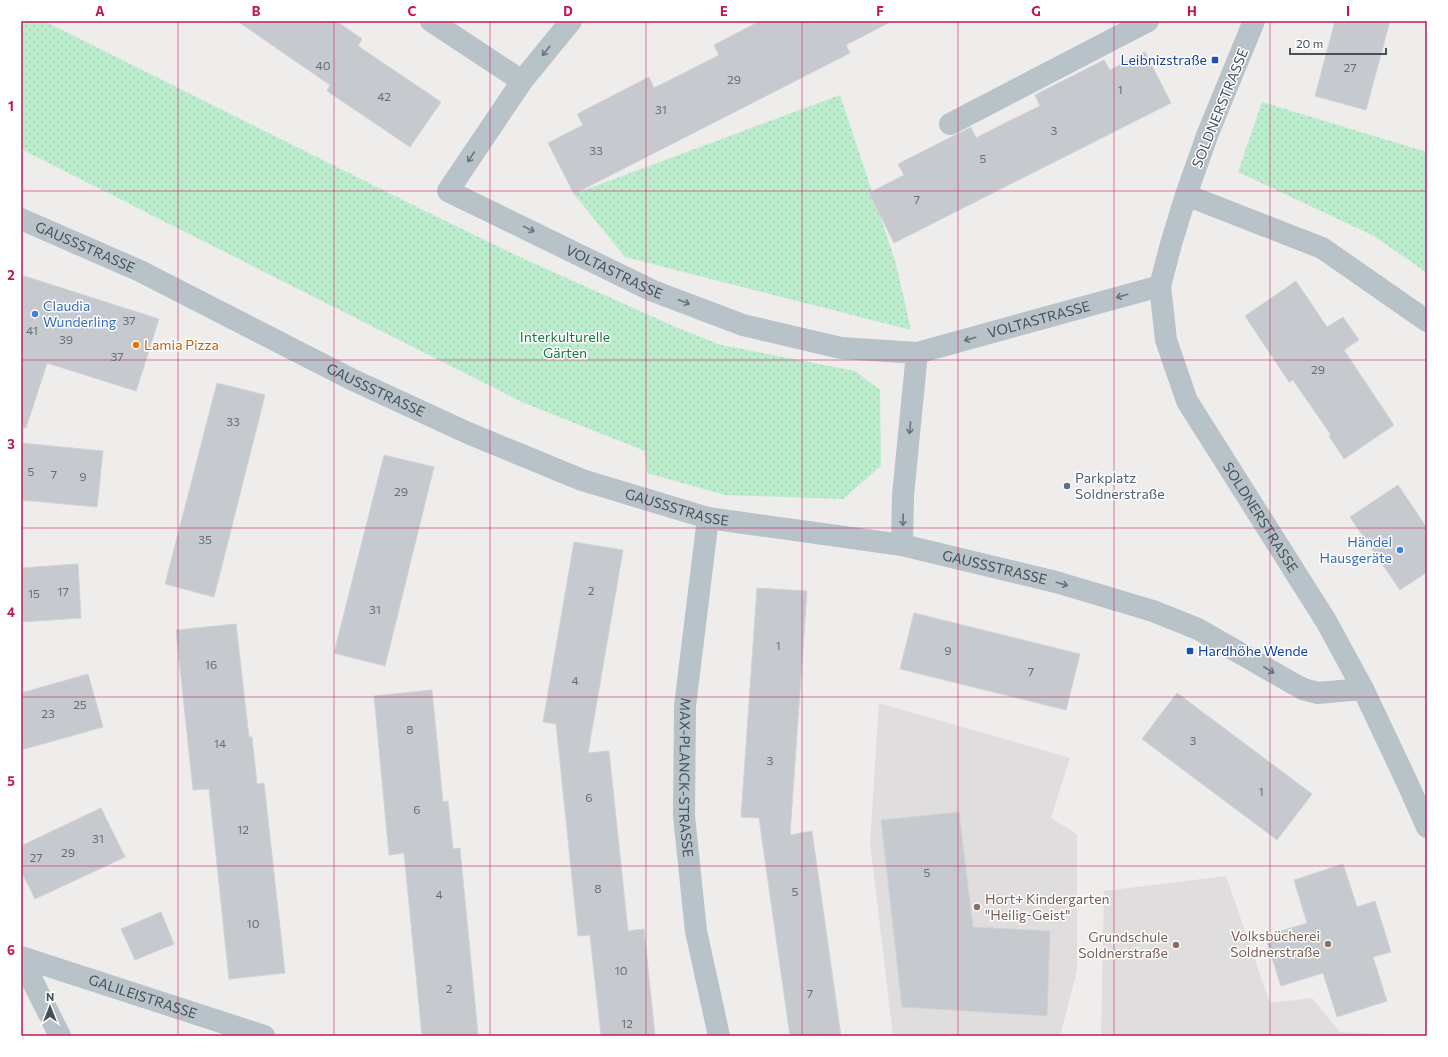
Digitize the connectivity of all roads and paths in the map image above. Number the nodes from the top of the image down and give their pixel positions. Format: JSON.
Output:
{"nodes":[{"id":1,"x":431,"y":21,"type":"edge"},
{"id":2,"x":571,"y":21,"type":"edge"},
{"id":3,"x":1148,"y":21,"type":"edge"},
{"id":4,"x":1254,"y":21,"type":"edge"},
{"id":5,"x":522,"y":82,"type":"junction"},
{"id":6,"x":950,"y":124,"type":"dead end"},
{"id":7,"x":1186,"y":195,"type":"junction"},
{"id":8,"x":21,"y":219,"type":"edge"},
{"id":9,"x":1160,"y":286,"type":"junction"},
{"id":10,"x":1427,"y":321,"type":"edge"},
{"id":11,"x":917,"y":353,"type":"junction"},
{"id":12,"x":708,"y":518,"type":"junction"},
{"id":13,"x":902,"y":544,"type":"junction"},
{"id":14,"x":1363,"y":689,"type":"junction"},
{"id":15,"x":1427,"y":827,"type":"edge"},
{"id":16,"x":21,"y":957,"type":"edge"},
{"id":17,"x":60,"y":1036,"type":"edge"},
{"id":18,"x":264,"y":1036,"type":"edge"},
{"id":19,"x":719,"y":1036,"type":"edge"}],
"edges":[{"from":1,"to":5,"type":"street"},
{"from":2,"to":5,"type":"street","name":"VOLTASTRASSE","one_way":true},
{"from":3,"to":6,"type":"street"},
{"from":4,"to":7,"type":"street","name":"SOLDNERSTRASSE"},
{"from":5,"to":11,"type":"street","name":"VOLTASTRASSE","one_way":true},
{"from":7,"to":9,"type":"street","name":"SOLDNERSTRASSE"},
{"from":7,"to":10,"type":"street"},
{"from":8,"to":12,"type":"street","name":"GAUSSSTRASSE"},
{"from":9,"to":11,"type":"street","name":"VOLTASTRASSE","one_way":true},
{"from":9,"to":14,"type":"street","name":"SOLDNERSTRASSE"},
{"from":11,"to":13,"type":"street","one_way":true},
{"from":12,"to":13,"type":"street","name":"GAUSSSTRASSE"},
{"from":12,"to":19,"type":"street","name":"MAX-PLANCK-STRASSE"},
{"from":13,"to":14,"type":"street","name":"GAUSSSTRASSE","one_way":true},
{"from":14,"to":15,"type":"street","name":"SOLDNERSTRASSE"},
{"from":16,"to":17,"type":"street"},
{"from":16,"to":18,"type":"street","name":"GALILEISTRASSE"}]}
